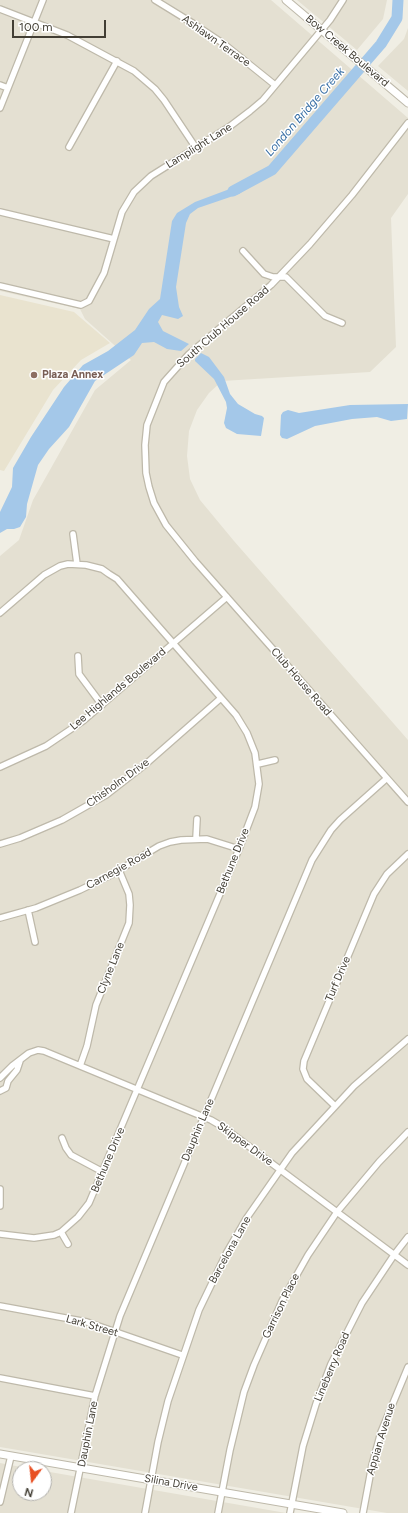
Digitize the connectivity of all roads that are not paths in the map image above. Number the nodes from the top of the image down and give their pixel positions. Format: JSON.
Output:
{"nodes":[{"id":1,"x":43,"y":0,"type":"edge"},
{"id":2,"x":155,"y":0,"type":"edge"},
{"id":3,"x":343,"y":0,"type":"edge"},
{"id":4,"x":288,"y":1,"type":"edge"},
{"id":5,"x":0,"y":9,"type":"edge"},
{"id":6,"x":34,"y":22,"type":"junction"},
{"id":7,"x":322,"y":30,"type":"junction"},
{"id":8,"x":117,"y":61,"type":"junction"},
{"id":9,"x":0,"y":85,"type":"edge"},
{"id":10,"x":275,"y":85,"type":"junction"},
{"id":11,"x":8,"y":88,"type":"junction"},
{"id":12,"x":408,"y":103,"type":"edge"},
{"id":13,"x":0,"y":108,"type":"edge"},
{"id":14,"x":408,"y":123,"type":"edge"},
{"id":15,"x":69,"y":147,"type":"dead end"},
{"id":16,"x":196,"y":148,"type":"junction"},
{"id":17,"x":0,"y":212,"type":"edge"},
{"id":18,"x":114,"y":239,"type":"junction"},
{"id":19,"x":243,"y":251,"type":"dead end"},
{"id":20,"x":279,"y":277,"type":"junction"},
{"id":21,"x":0,"y":286,"type":"edge"},
{"id":22,"x":342,"y":323,"type":"dead end"},
{"id":23,"x":74,"y":534,"type":"dead end"},
{"id":24,"x":195,"y":561,"type":"joint"},
{"id":25,"x":77,"y":564,"type":"junction"},
{"id":26,"x":227,"y":596,"type":"junction"},
{"id":27,"x":0,"y":613,"type":"edge"},
{"id":28,"x":173,"y":644,"type":"junction"},
{"id":29,"x":78,"y":656,"type":"dead end"},
{"id":30,"x":221,"y":698,"type":"junction"},
{"id":31,"x":102,"y":705,"type":"junction"},
{"id":32,"x":275,"y":760,"type":"dead end"},
{"id":33,"x":258,"y":764,"type":"junction"},
{"id":34,"x":0,"y":767,"type":"edge"},
{"id":35,"x":386,"y":779,"type":"junction"},
{"id":36,"x":408,"y":802,"type":"edge"},
{"id":37,"x":198,"y":819,"type":"dead end"},
{"id":38,"x":196,"y":838,"type":"junction"},
{"id":39,"x":0,"y":844,"type":"edge"},
{"id":40,"x":239,"y":849,"type":"junction"},
{"id":41,"x":408,"y":854,"type":"edge"},
{"id":42,"x":119,"y":870,"type":"junction"},
{"id":43,"x":28,"y":910,"type":"junction"},
{"id":44,"x":0,"y":918,"type":"edge"},
{"id":45,"x":36,"y":942,"type":"dead end"},
{"id":46,"x":408,"y":1039,"type":"edge"},
{"id":47,"x":20,"y":1061,"type":"junction"},
{"id":48,"x":80,"y":1066,"type":"junction"},
{"id":49,"x":0,"y":1078,"type":"edge"},
{"id":50,"x":137,"y":1090,"type":"junction"},
{"id":51,"x":0,"y":1091,"type":"edge"},
{"id":52,"x":334,"y":1105,"type":"junction"},
{"id":53,"x":203,"y":1117,"type":"junction"},
{"id":54,"x":408,"y":1132,"type":"edge"},
{"id":55,"x":62,"y":1138,"type":"dead end"},
{"id":56,"x":280,"y":1169,"type":"junction"},
{"id":57,"x":103,"y":1172,"type":"junction"},
{"id":58,"x":0,"y":1189,"type":"edge"},
{"id":59,"x":0,"y":1206,"type":"edge"},
{"id":60,"x":337,"y":1212,"type":"junction"},
{"id":61,"x":61,"y":1232,"type":"junction"},
{"id":62,"x":0,"y":1234,"type":"edge"},
{"id":63,"x":408,"y":1237,"type":"edge"},
{"id":64,"x":68,"y":1244,"type":"dead end"},
{"id":65,"x":394,"y":1255,"type":"junction"},
{"id":66,"x":408,"y":1265,"type":"edge"},
{"id":67,"x":0,"y":1306,"type":"edge"},
{"id":68,"x":115,"y":1332,"type":"junction"},
{"id":69,"x":182,"y":1355,"type":"junction"},
{"id":70,"x":408,"y":1367,"type":"edge"},
{"id":71,"x":0,"y":1378,"type":"edge"},
{"id":72,"x":95,"y":1396,"type":"junction"},
{"id":73,"x":0,"y":1454,"type":"edge"},
{"id":74,"x":12,"y":1456,"type":"junction"},
{"id":75,"x":81,"y":1468,"type":"junction"},
{"id":76,"x":152,"y":1480,"type":"junction"},
{"id":77,"x":222,"y":1492,"type":"junction"},
{"id":78,"x":0,"y":1502,"type":"edge"},
{"id":79,"x":292,"y":1504,"type":"junction"},
{"id":80,"x":71,"y":1513,"type":"edge"},
{"id":81,"x":145,"y":1513,"type":"edge"},
{"id":82,"x":218,"y":1513,"type":"edge"},
{"id":83,"x":290,"y":1513,"type":"edge"},
{"id":84,"x":343,"y":1513,"type":"edge"},
{"id":85,"x":363,"y":1513,"type":"edge"}],
"edges":[{"from":1,"to":6,"type":"street"},
{"from":2,"to":10,"type":"street","name":"Ashlawn Terrace"},
{"from":3,"to":7,"type":"street","name":"Lamplight Lane"},
{"from":4,"to":7,"type":"street","name":"Bow Creek Boulevard"},
{"from":5,"to":6,"type":"street"},
{"from":6,"to":8,"type":"street"},
{"from":6,"to":11,"type":"street"},
{"from":7,"to":10,"type":"street","name":"Lamplight Lane"},
{"from":7,"to":12,"type":"street","name":"Bow Creek Boulevard"},
{"from":8,"to":15,"type":"street"},
{"from":8,"to":16,"type":"street"},
{"from":9,"to":11,"type":"street"},
{"from":10,"to":16,"type":"street","name":"Lamplight Lane"},
{"from":11,"to":13,"type":"street"},
{"from":14,"to":20,"type":"street","name":"South Club House Road"},
{"from":16,"to":18,"type":"street","name":"Lamplight Lane"},
{"from":17,"to":18,"type":"street"},
{"from":18,"to":21,"type":"street","name":"Lamplight Lane"},
{"from":19,"to":20,"type":"street"},
{"from":20,"to":22,"type":"street"},
{"from":20,"to":24,"type":"street","name":"South Club House Road"},
{"from":23,"to":25,"type":"street"},
{"from":24,"to":26,"type":"street","name":"Club House Road"},
{"from":25,"to":27,"type":"street","name":"Bethune Drive"},
{"from":25,"to":28,"type":"street","name":"Bethune Drive"},
{"from":26,"to":28,"type":"street","name":"Lee Highlands Boulevard"},
{"from":26,"to":35,"type":"street","name":"Club House Road"},
{"from":28,"to":30,"type":"street","name":"Bethune Drive"},
{"from":28,"to":31,"type":"street","name":"Lee Highlands Boulevard"},
{"from":29,"to":31,"type":"street"},
{"from":30,"to":33,"type":"street","name":"Bethune Drive"},
{"from":30,"to":39,"type":"street","name":"Chisholm Drive"},
{"from":31,"to":34,"type":"street","name":"Lee Highlands Boulevard"},
{"from":32,"to":33,"type":"street"},
{"from":33,"to":40,"type":"street","name":"Bethune Drive"},
{"from":35,"to":36,"type":"street","name":"Club House Road"},
{"from":35,"to":53,"type":"street","name":"Dauphin Lane"},
{"from":37,"to":38,"type":"street"},
{"from":38,"to":40,"type":"street","name":"Carnegie Road"},
{"from":38,"to":42,"type":"street","name":"Carnegie Road"},
{"from":40,"to":50,"type":"street","name":"Bethune Drive"},
{"from":41,"to":52,"type":"street","name":"Turf Drive"},
{"from":42,"to":43,"type":"street","name":"Carnegie Road"},
{"from":42,"to":48,"type":"street","name":"Clyne Lane"},
{"from":43,"to":44,"type":"street","name":"Carnegie Road"},
{"from":43,"to":45,"type":"street"},
{"from":46,"to":52,"type":"street","name":"Barcelona Lane"},
{"from":47,"to":48,"type":"street","name":"Skipper Drive"},
{"from":47,"to":49,"type":"street","name":"Skipper Drive"},
{"from":47,"to":51,"type":"street"},
{"from":48,"to":50,"type":"street","name":"Skipper Drive"},
{"from":50,"to":53,"type":"street","name":"Skipper Drive"},
{"from":50,"to":57,"type":"street","name":"Bethune Drive"},
{"from":52,"to":56,"type":"street","name":"Barcelona Lane"},
{"from":53,"to":56,"type":"street","name":"Skipper Drive"},
{"from":53,"to":68,"type":"street","name":"Dauphin Lane"},
{"from":54,"to":60,"type":"street","name":"Garrison Place"},
{"from":55,"to":57,"type":"street"},
{"from":56,"to":60,"type":"street","name":"Skipper Drive"},
{"from":56,"to":69,"type":"street","name":"Barcelona Lane"},
{"from":57,"to":61,"type":"street","name":"Bethune Drive"},
{"from":58,"to":59,"type":"street"},
{"from":60,"to":65,"type":"street","name":"Skipper Drive"},
{"from":60,"to":77,"type":"street","name":"Garrison Place"},
{"from":61,"to":62,"type":"street","name":"Bethune Drive"},
{"from":61,"to":64,"type":"street"},
{"from":63,"to":65,"type":"street","name":"Lineberry Road"},
{"from":65,"to":66,"type":"street","name":"Skipper Drive"},
{"from":65,"to":79,"type":"street","name":"Lineberry Road"},
{"from":67,"to":68,"type":"street","name":"Lark Street"},
{"from":68,"to":69,"type":"street","name":"Lark Street"},
{"from":68,"to":72,"type":"street","name":"Dauphin Lane"},
{"from":69,"to":76,"type":"street","name":"Barcelona Lane"},
{"from":70,"to":85,"type":"street","name":"Appian Avenue"},
{"from":71,"to":72,"type":"street"},
{"from":72,"to":75,"type":"street","name":"Dauphin Lane"},
{"from":73,"to":74,"type":"street","name":"Silina Drive"},
{"from":74,"to":75,"type":"street","name":"Silina Drive"},
{"from":74,"to":78,"type":"street"},
{"from":75,"to":76,"type":"street","name":"Silina Drive"},
{"from":75,"to":80,"type":"street","name":"Dauphin Lane"},
{"from":76,"to":77,"type":"street","name":"Silina Drive"},
{"from":76,"to":81,"type":"street","name":"Barcelona Lane"},
{"from":77,"to":79,"type":"street","name":"Silina Drive"},
{"from":77,"to":82,"type":"street","name":"Garrison Place"},
{"from":79,"to":83,"type":"street","name":"Lineberry Road"},
{"from":79,"to":84,"type":"street","name":"Silina Drive"}]}
